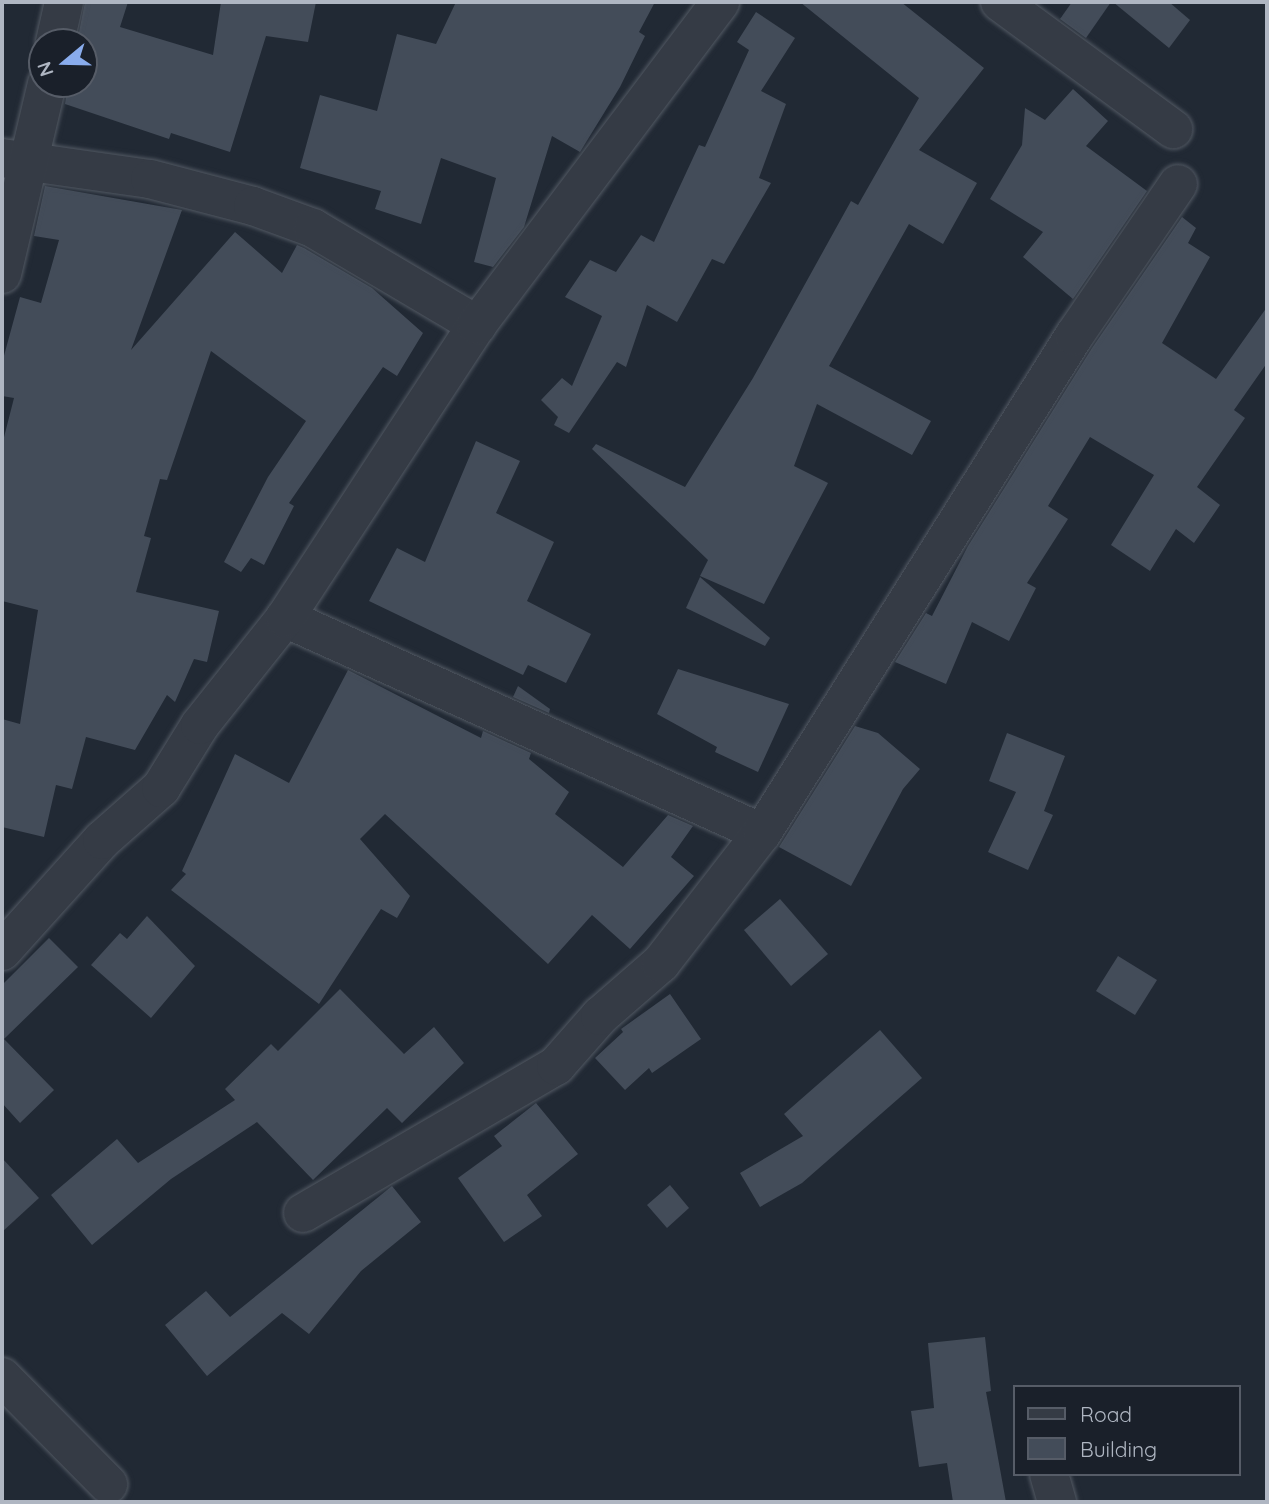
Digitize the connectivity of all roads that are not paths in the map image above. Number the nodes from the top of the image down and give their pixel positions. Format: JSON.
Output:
{"nodes":[{"id":1,"x":64,"y":2,"type":"edge"},
{"id":2,"x":720,"y":2,"type":"edge"},
{"id":3,"x":1000,"y":2,"type":"edge"},
{"id":4,"x":58,"y":28,"type":"edge"},
{"id":5,"x":41,"y":98,"type":"edge"},
{"id":6,"x":1173,"y":129,"type":"dead end"},
{"id":7,"x":16,"y":160,"type":"edge"},
{"id":8,"x":1178,"y":184,"type":"dead end"},
{"id":9,"x":2,"y":274,"type":"edge"},
{"id":10,"x":477,"y":325,"type":"junction"},
{"id":11,"x":285,"y":618,"type":"junction"},
{"id":12,"x":762,"y":833,"type":"junction"},
{"id":13,"x":2,"y":951,"type":"edge"},
{"id":14,"x":303,"y":1213,"type":"dead end"},
{"id":15,"x":2,"y":1377,"type":"edge"},
{"id":16,"x":1050,"y":1476,"type":"edge"},
{"id":17,"x":108,"y":1484,"type":"dead end"},
{"id":18,"x":1057,"y":1502,"type":"edge"}],
"edges":[{"from":1,"to":4,"type":"street"},
{"from":2,"to":10,"type":"street"},
{"from":3,"to":6,"type":"street"},
{"from":5,"to":7,"type":"street"},
{"from":7,"to":9,"type":"street"},
{"from":7,"to":10,"type":"street"},
{"from":8,"to":12,"type":"street"},
{"from":10,"to":11,"type":"street"},
{"from":11,"to":12,"type":"street"},
{"from":11,"to":13,"type":"street"},
{"from":12,"to":14,"type":"street"},
{"from":15,"to":17,"type":"street"},
{"from":16,"to":18,"type":"street"}]}
